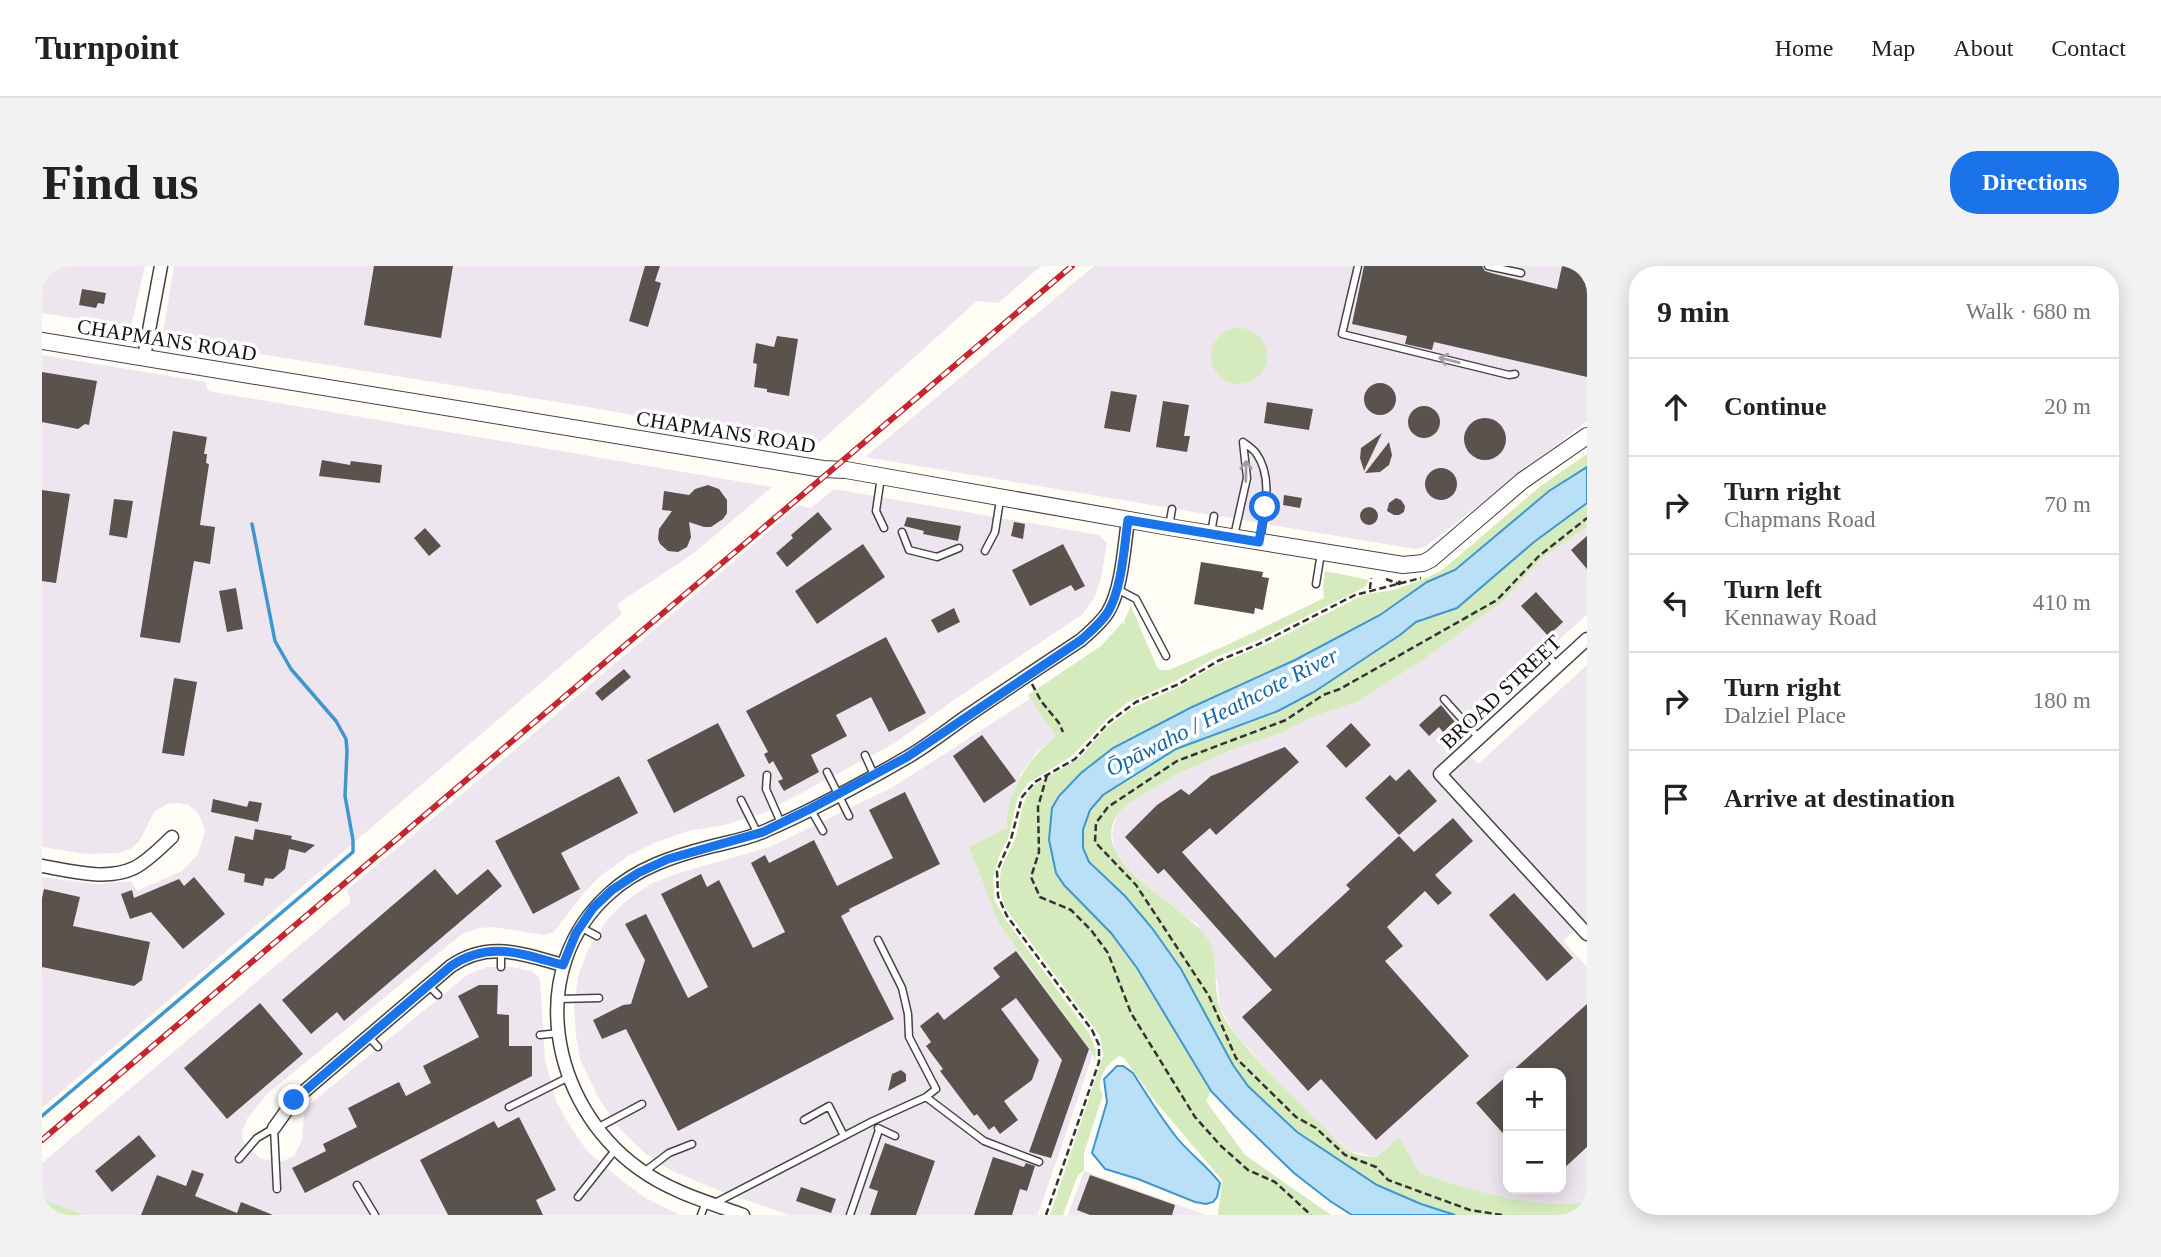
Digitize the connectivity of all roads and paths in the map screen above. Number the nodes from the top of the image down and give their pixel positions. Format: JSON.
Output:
{"nodes":[{"id":1,"x":161,"y":266,"type":"edge"},
{"id":2,"x":1357,"y":266,"type":"edge"},
{"id":3,"x":1488,"y":266,"type":"edge"},
{"id":4,"x":1521,"y":273,"type":"dead end"},
{"id":5,"x":42,"y":341,"type":"edge"},
{"id":6,"x":145,"y":358,"type":"junction"},
{"id":7,"x":1515,"y":374,"type":"dead end"},
{"id":8,"x":1587,"y":436,"type":"edge"},
{"id":9,"x":881,"y":477,"type":"junction"},
{"id":10,"x":1000,"y":498,"type":"junction"},
{"id":11,"x":1172,"y":509,"type":"dead end"},
{"id":12,"x":1214,"y":516,"type":"dead end"},
{"id":13,"x":1587,"y":519,"type":"edge"},
{"id":14,"x":1128,"y":520,"type":"junction"},
{"id":15,"x":1169,"y":527,"type":"junction"},
{"id":16,"x":884,"y":528,"type":"dead end"},
{"id":17,"x":902,"y":532,"type":"dead end"},
{"id":18,"x":1211,"y":534,"type":"junction"},
{"id":19,"x":1233,"y":538,"type":"junction"},
{"id":20,"x":1259,"y":542,"type":"junction"},
{"id":21,"x":959,"y":548,"type":"dead end"},
{"id":22,"x":985,"y":551,"type":"dead end"},
{"id":23,"x":1321,"y":553,"type":"junction"},
{"id":24,"x":1402,"y":571,"type":"junction"},
{"id":25,"x":1426,"y":576,"type":"dead end"},
{"id":26,"x":1371,"y":578,"type":"dead end"},
{"id":27,"x":1386,"y":579,"type":"dead end"},
{"id":28,"x":1316,"y":584,"type":"dead end"},
{"id":29,"x":1399,"y":584,"type":"junction"},
{"id":30,"x":1117,"y":589,"type":"junction"},
{"id":31,"x":1370,"y":590,"type":"junction"},
{"id":32,"x":1587,"y":639,"type":"edge"},
{"id":33,"x":1544,"y":651,"type":"dead end"},
{"id":34,"x":1166,"y":656,"type":"dead end"},
{"id":35,"x":1557,"y":666,"type":"junction"},
{"id":36,"x":1027,"y":675,"type":"junction"},
{"id":37,"x":1444,"y":699,"type":"dead end"},
{"id":38,"x":1063,"y":732,"type":"dead end"},
{"id":39,"x":1479,"y":738,"type":"junction"},
{"id":40,"x":864,"y":755,"type":"dead end"},
{"id":41,"x":827,"y":772,"type":"dead end"},
{"id":42,"x":767,"y":775,"type":"dead end"},
{"id":43,"x":874,"y":775,"type":"junction"},
{"id":44,"x":1047,"y":775,"type":"junction"},
{"id":45,"x":838,"y":794,"type":"junction"},
{"id":46,"x":741,"y":800,"type":"dead end"},
{"id":47,"x":810,"y":809,"type":"junction"},
{"id":48,"x":849,"y":816,"type":"dead end"},
{"id":49,"x":781,"y":823,"type":"junction"},
{"id":50,"x":823,"y":831,"type":"dead end"},
{"id":51,"x":758,"y":834,"type":"junction"},
{"id":52,"x":172,"y":837,"type":"dead end"},
{"id":53,"x":42,"y":866,"type":"edge"},
{"id":54,"x":580,"y":927,"type":"junction"},
{"id":55,"x":1587,"y":934,"type":"edge"},
{"id":56,"x":597,"y":936,"type":"dead end"},
{"id":57,"x":878,"y":940,"type":"dead end"},
{"id":58,"x":501,"y":950,"type":"junction"},
{"id":59,"x":563,"y":965,"type":"junction"},
{"id":60,"x":501,"y":967,"type":"dead end"},
{"id":61,"x":429,"y":985,"type":"junction"},
{"id":62,"x":438,"y":996,"type":"dead end"},
{"id":63,"x":599,"y":998,"type":"dead end"},
{"id":64,"x":557,"y":999,"type":"junction"},
{"id":65,"x":559,"y":1033,"type":"junction"},
{"id":66,"x":540,"y":1035,"type":"dead end"},
{"id":67,"x":368,"y":1037,"type":"junction"},
{"id":68,"x":378,"y":1047,"type":"dead end"},
{"id":69,"x":569,"y":1077,"type":"junction"},
{"id":70,"x":926,"y":1097,"type":"junction"},
{"id":71,"x":642,"y":1104,"type":"dead end"},
{"id":72,"x":509,"y":1107,"type":"dead end"},
{"id":73,"x":804,"y":1120,"type":"dead end"},
{"id":74,"x":873,"y":1121,"type":"junction"},
{"id":75,"x":274,"y":1128,"type":"junction"},
{"id":76,"x":597,"y":1128,"type":"junction"},
{"id":77,"x":879,"y":1130,"type":"junction"},
{"id":78,"x":844,"y":1136,"type":"junction"},
{"id":79,"x":895,"y":1136,"type":"dead end"},
{"id":80,"x":692,"y":1144,"type":"dead end"},
{"id":81,"x":616,"y":1149,"type":"junction"},
{"id":82,"x":239,"y":1158,"type":"dead end"},
{"id":83,"x":1040,"y":1161,"type":"dead end"},
{"id":84,"x":644,"y":1172,"type":"junction"},
{"id":85,"x":357,"y":1185,"type":"dead end"},
{"id":86,"x":277,"y":1189,"type":"dead end"},
{"id":87,"x":579,"y":1197,"type":"dead end"},
{"id":88,"x":709,"y":1203,"type":"junction"},
{"id":89,"x":375,"y":1215,"type":"edge"},
{"id":90,"x":701,"y":1215,"type":"edge"},
{"id":91,"x":743,"y":1215,"type":"edge"},
{"id":92,"x":850,"y":1215,"type":"edge"},
{"id":93,"x":1046,"y":1215,"type":"edge"},
{"id":94,"x":1311,"y":1215,"type":"edge"},
{"id":95,"x":1502,"y":1215,"type":"edge"}],
"edges":[{"from":1,"to":6,"type":"street"},
{"from":7,"to":2,"type":"lane","one_way":true},
{"from":3,"to":4,"type":"lane"},
{"from":5,"to":6,"type":"street","name":"CHAPMANS ROAD"},
{"from":6,"to":9,"type":"street","name":"CHAPMANS ROAD"},
{"from":8,"to":24,"type":"street"},
{"from":9,"to":10,"type":"street","name":"CHAPMANS ROAD"},
{"from":9,"to":16,"type":"lane"},
{"from":10,"to":14,"type":"street","name":"CHAPMANS ROAD"},
{"from":10,"to":22,"type":"lane"},
{"from":11,"to":15,"type":"lane"},
{"from":12,"to":18,"type":"lane"},
{"from":13,"to":95,"type":"path"},
{"from":14,"to":15,"type":"street","name":"CHAPMANS ROAD"},
{"from":14,"to":30,"type":"street"},
{"from":15,"to":18,"type":"street","name":"CHAPMANS ROAD"},
{"from":17,"to":21,"type":"lane"},
{"from":18,"to":19,"type":"street","name":"CHAPMANS ROAD"},
{"from":19,"to":20,"type":"street","name":"CHAPMANS ROAD"},
{"from":19,"to":20,"type":"lane","one_way":true},
{"from":20,"to":23,"type":"street","name":"CHAPMANS ROAD"},
{"from":23,"to":24,"type":"street","name":"CHAPMANS ROAD"},
{"from":23,"to":28,"type":"lane"},
{"from":24,"to":29,"type":"path"},
{"from":25,"to":29,"type":"path"},
{"from":26,"to":31,"type":"path"},
{"from":27,"to":29,"type":"path"},
{"from":29,"to":31,"type":"path"},
{"from":30,"to":34,"type":"lane"},
{"from":30,"to":36,"type":"street"},
{"from":31,"to":44,"type":"path"},
{"from":32,"to":35,"type":"street","name":"BROAD STREET"},
{"from":33,"to":35,"type":"lane"},
{"from":35,"to":39,"type":"street","name":"BROAD STREET"},
{"from":36,"to":38,"type":"path"},
{"from":36,"to":43,"type":"street"},
{"from":37,"to":39,"type":"lane"},
{"from":39,"to":55,"type":"street","name":"BROAD STREET"},
{"from":40,"to":43,"type":"lane"},
{"from":41,"to":45,"type":"lane"},
{"from":42,"to":49,"type":"lane"},
{"from":43,"to":45,"type":"street"},
{"from":44,"to":93,"type":"path"},
{"from":44,"to":94,"type":"path"},
{"from":45,"to":47,"type":"street"},
{"from":45,"to":48,"type":"lane"},
{"from":46,"to":51,"type":"lane"},
{"from":47,"to":49,"type":"street"},
{"from":47,"to":50,"type":"lane"},
{"from":49,"to":51,"type":"street"},
{"from":51,"to":54,"type":"street"},
{"from":52,"to":53,"type":"street"},
{"from":54,"to":56,"type":"lane"},
{"from":54,"to":59,"type":"street"},
{"from":57,"to":70,"type":"lane"},
{"from":58,"to":59,"type":"street"},
{"from":58,"to":60,"type":"lane"},
{"from":58,"to":61,"type":"street"},
{"from":59,"to":64,"type":"street"},
{"from":61,"to":62,"type":"lane"},
{"from":61,"to":67,"type":"street"},
{"from":63,"to":64,"type":"lane"},
{"from":64,"to":65,"type":"street"},
{"from":65,"to":66,"type":"lane"},
{"from":65,"to":69,"type":"street"},
{"from":67,"to":68,"type":"lane"},
{"from":67,"to":75,"type":"street"},
{"from":69,"to":72,"type":"lane"},
{"from":69,"to":76,"type":"street"},
{"from":70,"to":74,"type":"lane"},
{"from":70,"to":83,"type":"lane"},
{"from":71,"to":76,"type":"lane"},
{"from":73,"to":78,"type":"lane"},
{"from":74,"to":77,"type":"lane"},
{"from":74,"to":78,"type":"lane"},
{"from":75,"to":82,"type":"lane"},
{"from":75,"to":86,"type":"lane"},
{"from":76,"to":81,"type":"street"},
{"from":77,"to":79,"type":"lane"},
{"from":77,"to":92,"type":"lane"},
{"from":78,"to":88,"type":"lane"},
{"from":80,"to":84,"type":"lane"},
{"from":81,"to":84,"type":"street"},
{"from":81,"to":87,"type":"lane"},
{"from":84,"to":88,"type":"street"},
{"from":85,"to":89,"type":"lane"},
{"from":88,"to":90,"type":"lane"},
{"from":88,"to":91,"type":"street"}]}
